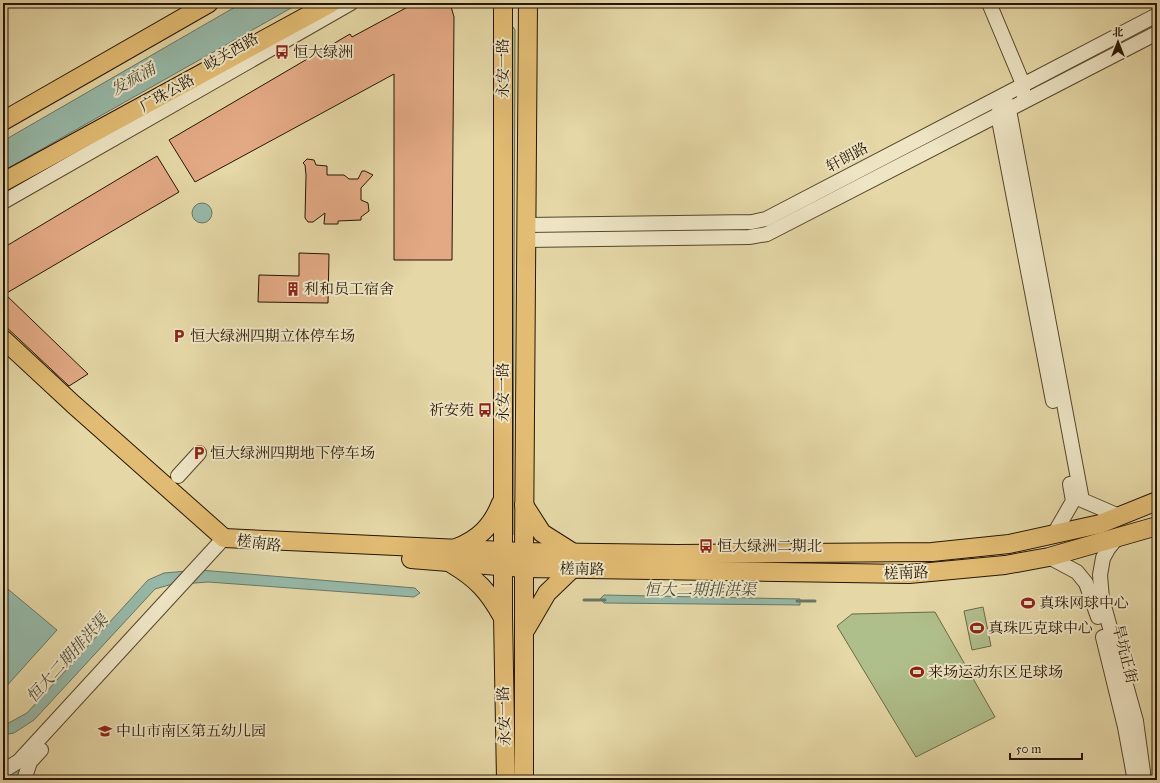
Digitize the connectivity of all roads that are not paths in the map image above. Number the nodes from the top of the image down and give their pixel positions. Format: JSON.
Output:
{"nodes":[{"id":1,"x":209,"y":3,"type":"edge"},
{"id":2,"x":332,"y":3,"type":"edge"},
{"id":3,"x":350,"y":3,"type":"edge"},
{"id":4,"x":503,"y":3,"type":"edge"},
{"id":5,"x":528,"y":3,"type":"edge"},
{"id":6,"x":989,"y":3,"type":"edge"},
{"id":7,"x":1157,"y":15,"type":"edge"},
{"id":8,"x":503,"y":23,"type":"junction"},
{"id":9,"x":528,"y":23,"type":"junction"},
{"id":10,"x":1157,"y":33,"type":"edge"},
{"id":11,"x":1023,"y":84,"type":"junction"},
{"id":12,"x":1002,"y":95,"type":"junction"},
{"id":13,"x":1022,"y":103,"type":"junction"},
{"id":14,"x":1004,"y":113,"type":"junction"},
{"id":15,"x":3,"y":121,"type":"edge"},
{"id":16,"x":3,"y":182,"type":"edge"},
{"id":17,"x":3,"y":202,"type":"edge"},
{"id":18,"x":526,"y":233,"type":"junction"},
{"id":19,"x":3,"y":339,"type":"edge"},
{"id":20,"x":200,"y":453,"type":"dead end"},
{"id":21,"x":178,"y":476,"type":"dead end"},
{"id":22,"x":502,"y":499,"type":"junction"},
{"id":23,"x":1157,"y":501,"type":"edge"},
{"id":24,"x":524,"y":505,"type":"junction"},
{"id":25,"x":1119,"y":516,"type":"junction"},
{"id":26,"x":1157,"y":526,"type":"edge"},
{"id":27,"x":1054,"y":534,"type":"junction"},
{"id":28,"x":224,"y":538,"type":"junction"},
{"id":29,"x":1116,"y":539,"type":"junction"},
{"id":30,"x":884,"y":552,"type":"junction"},
{"id":31,"x":452,"y":556,"type":"junction"},
{"id":32,"x":1049,"y":557,"type":"junction"},
{"id":33,"x":503,"y":559,"type":"junction"},
{"id":34,"x":524,"y":560,"type":"junction"},
{"id":35,"x":572,"y":561,"type":"junction"},
{"id":36,"x":884,"y":574,"type":"junction"},
{"id":37,"x":502,"y":616,"type":"junction"},
{"id":38,"x":524,"y":633,"type":"junction"},
{"id":39,"x":503,"y":682,"type":"junction"},
{"id":40,"x":524,"y":730,"type":"junction"},
{"id":41,"x":3,"y":771,"type":"edge"},
{"id":42,"x":24,"y":780,"type":"edge"},
{"id":43,"x":498,"y":780,"type":"edge"},
{"id":44,"x":506,"y":780,"type":"edge"},
{"id":45,"x":524,"y":780,"type":"edge"},
{"id":46,"x":528,"y":780,"type":"edge"},
{"id":47,"x":1134,"y":780,"type":"edge"},
{"id":48,"x":1143,"y":780,"type":"edge"}],
"edges":[{"from":1,"to":15,"type":"main road"},
{"from":2,"to":16,"type":"main road","name":"广珠公路"},
{"from":3,"to":17,"type":"street","name":"岐关西路"},
{"from":4,"to":8,"type":"main road","name":"永安一路"},
{"from":5,"to":9,"type":"main road","name":"永安一路"},
{"from":6,"to":11,"type":"street"},
{"from":7,"to":11,"type":"street","name":"轩朗路"},
{"from":8,"to":9,"type":"main road"},
{"from":8,"to":22,"type":"main road","name":"永安一路"},
{"from":9,"to":18,"type":"main road","name":"永安一路"},
{"from":10,"to":13,"type":"street","name":"轩朗路"},
{"from":11,"to":12,"type":"street","name":"轩朗路"},
{"from":11,"to":13,"type":"street"},
{"from":12,"to":14,"type":"street"},
{"from":12,"to":18,"type":"street","name":"轩朗路"},
{"from":13,"to":14,"type":"street","name":"轩朗路"},
{"from":14,"to":18,"type":"street","name":"轩朗路"},
{"from":14,"to":25,"type":"street"},
{"from":14,"to":27,"type":"street"},
{"from":18,"to":24,"type":"main road","name":"永安一路"},
{"from":19,"to":28,"type":"main road"},
{"from":20,"to":21,"type":"street"},
{"from":22,"to":31,"type":"main road"},
{"from":22,"to":33,"type":"main road","name":"永安一路"},
{"from":23,"to":25,"type":"main road","name":"槎南路"},
{"from":24,"to":34,"type":"main road","name":"永安一路"},
{"from":24,"to":35,"type":"main road"},
{"from":25,"to":27,"type":"main road","name":"槎南路"},
{"from":26,"to":29,"type":"main road","name":"槎南路"},
{"from":27,"to":30,"type":"main road","name":"槎南路"},
{"from":28,"to":31,"type":"main road","name":"槎南路"},
{"from":28,"to":41,"type":"street"},
{"from":28,"to":42,"type":"street"},
{"from":29,"to":32,"type":"main road","name":"槎南路"},
{"from":29,"to":48,"type":"street","name":"旱坑正街"},
{"from":30,"to":35,"type":"main road","name":"槎南路"},
{"from":30,"to":36,"type":"main road"},
{"from":31,"to":33,"type":"main road","name":"槎南路"},
{"from":31,"to":37,"type":"main road"},
{"from":32,"to":36,"type":"main road","name":"槎南路"},
{"from":32,"to":47,"type":"street","name":"旱坑正街"},
{"from":33,"to":34,"type":"main road","name":"槎南路"},
{"from":33,"to":37,"type":"main road","name":"永安一路"},
{"from":34,"to":35,"type":"main road","name":"槎南路"},
{"from":34,"to":38,"type":"main road","name":"永安一路"},
{"from":35,"to":36,"type":"main road","name":"槎南路"},
{"from":35,"to":38,"type":"main road"},
{"from":37,"to":39,"type":"main road","name":"永安一路"},
{"from":38,"to":40,"type":"main road","name":"永安一路"},
{"from":39,"to":43,"type":"main road"},
{"from":39,"to":44,"type":"main road","name":"永安一路"},
{"from":40,"to":45,"type":"main road","name":"永安一路"},
{"from":40,"to":46,"type":"main road"}]}
